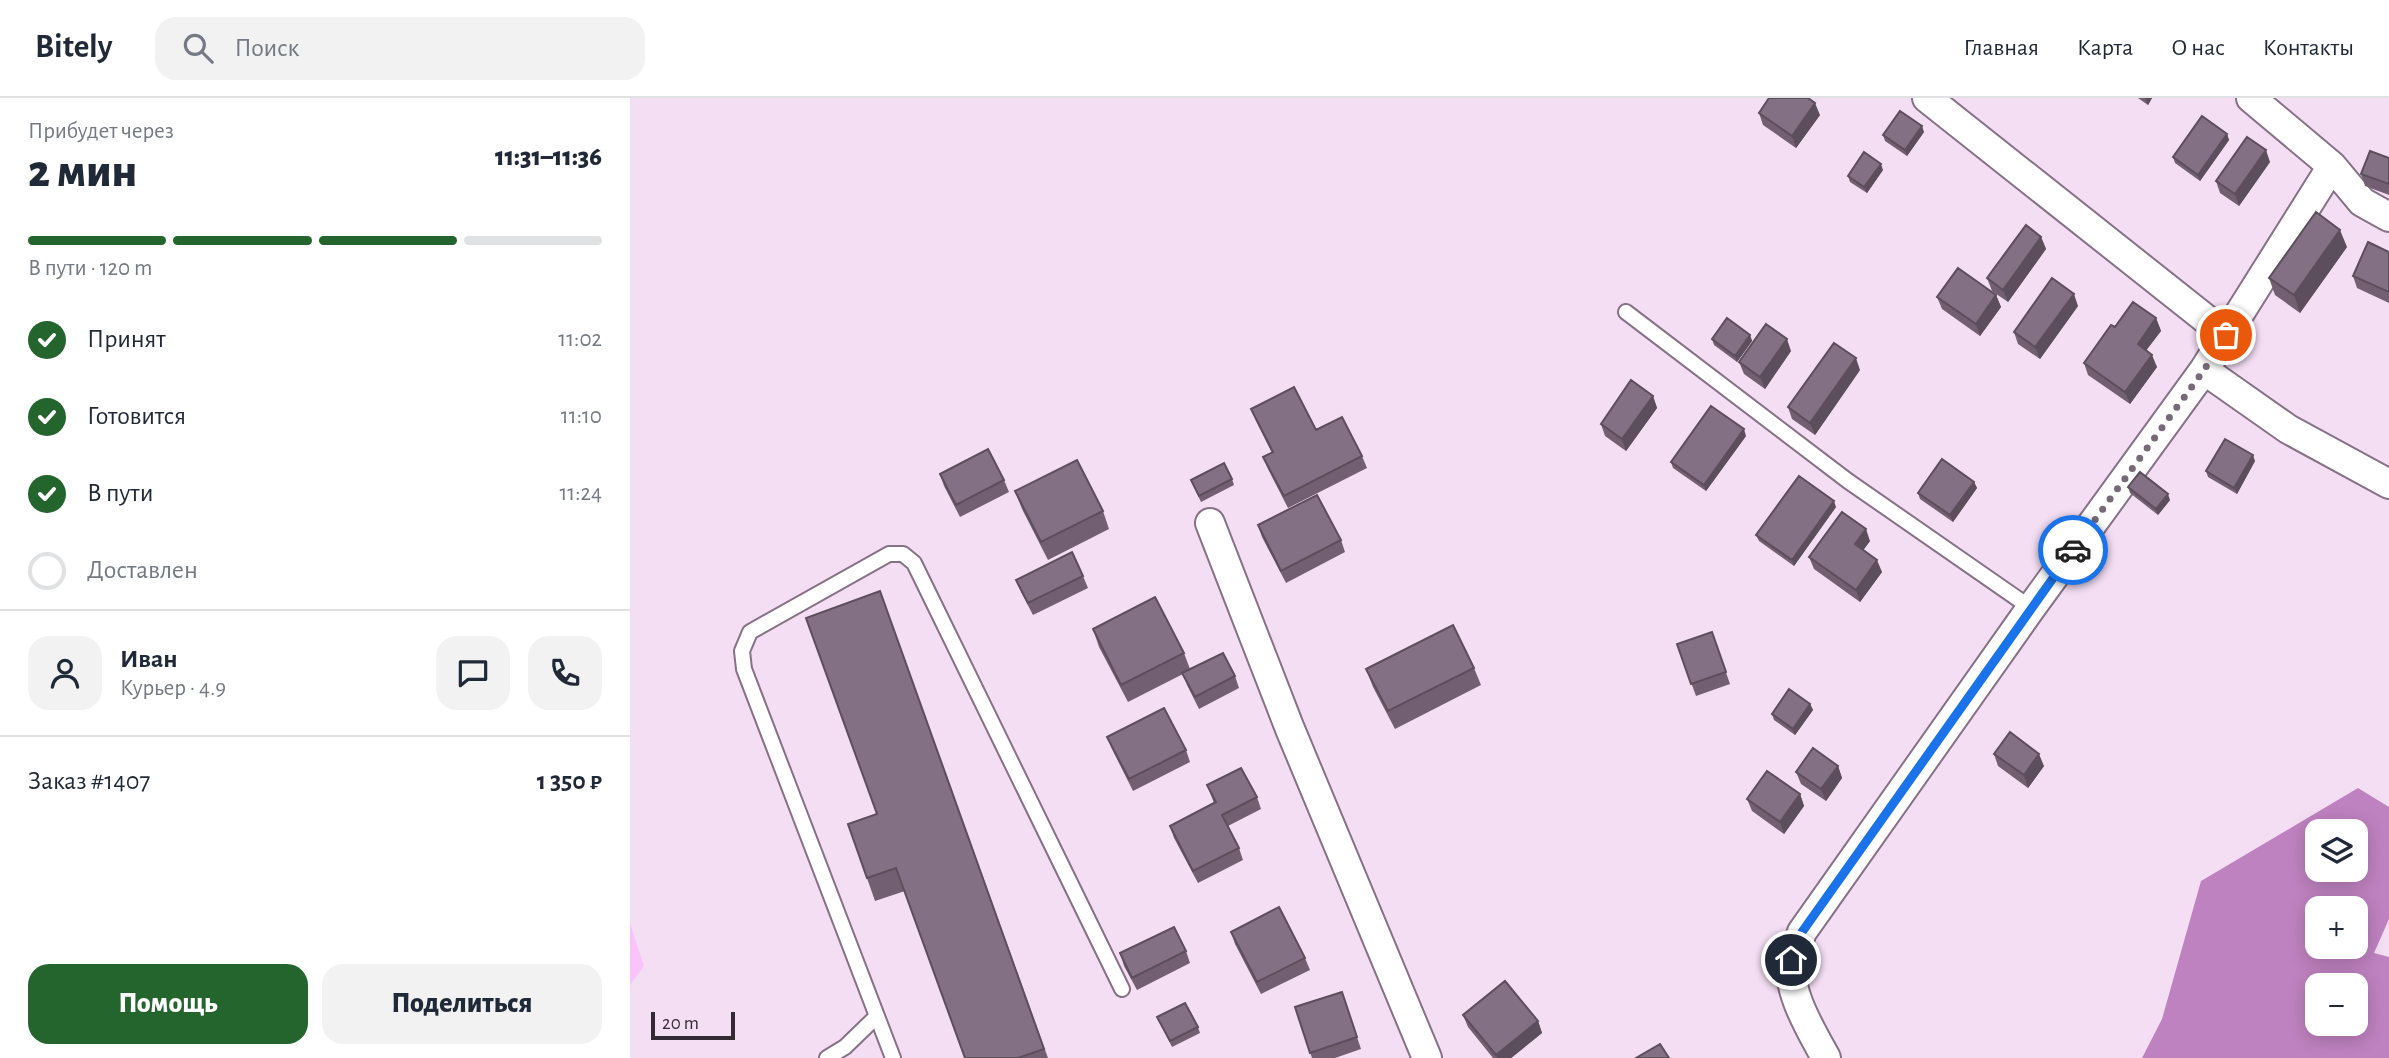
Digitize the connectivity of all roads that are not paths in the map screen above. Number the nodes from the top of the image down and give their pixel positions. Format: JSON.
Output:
{"nodes":[{"id":1,"x":1927,"y":98,"type":"edge"},
{"id":2,"x":2251,"y":98,"type":"edge"},
{"id":3,"x":2332,"y":166,"type":"junction"},
{"id":4,"x":2389,"y":217,"type":"edge"},
{"id":5,"x":1626,"y":312,"type":"dead end"},
{"id":6,"x":2226,"y":335,"type":"junction"},
{"id":7,"x":2204,"y":370,"type":"junction"},
{"id":8,"x":2389,"y":484,"type":"edge"},
{"id":9,"x":1210,"y":523,"type":"dead end"},
{"id":10,"x":2031,"y":608,"type":"junction"},
{"id":11,"x":1122,"y":989,"type":"dead end"},
{"id":12,"x":876,"y":1017,"type":"junction"},
{"id":13,"x":827,"y":1058,"type":"edge"},
{"id":14,"x":893,"y":1058,"type":"edge"},
{"id":15,"x":1427,"y":1058,"type":"edge"},
{"id":16,"x":1826,"y":1058,"type":"edge"}],
"edges":[{"from":1,"to":6,"type":"street"},
{"from":2,"to":3,"type":"street"},
{"from":3,"to":4,"type":"street"},
{"from":3,"to":6,"type":"street"},
{"from":5,"to":10,"type":"lane"},
{"from":6,"to":7,"type":"street"},
{"from":7,"to":8,"type":"street"},
{"from":7,"to":10,"type":"street"},
{"from":9,"to":15,"type":"street"},
{"from":10,"to":16,"type":"street"},
{"from":11,"to":12,"type":"lane"},
{"from":12,"to":13,"type":"lane"},
{"from":12,"to":14,"type":"lane"}]}
